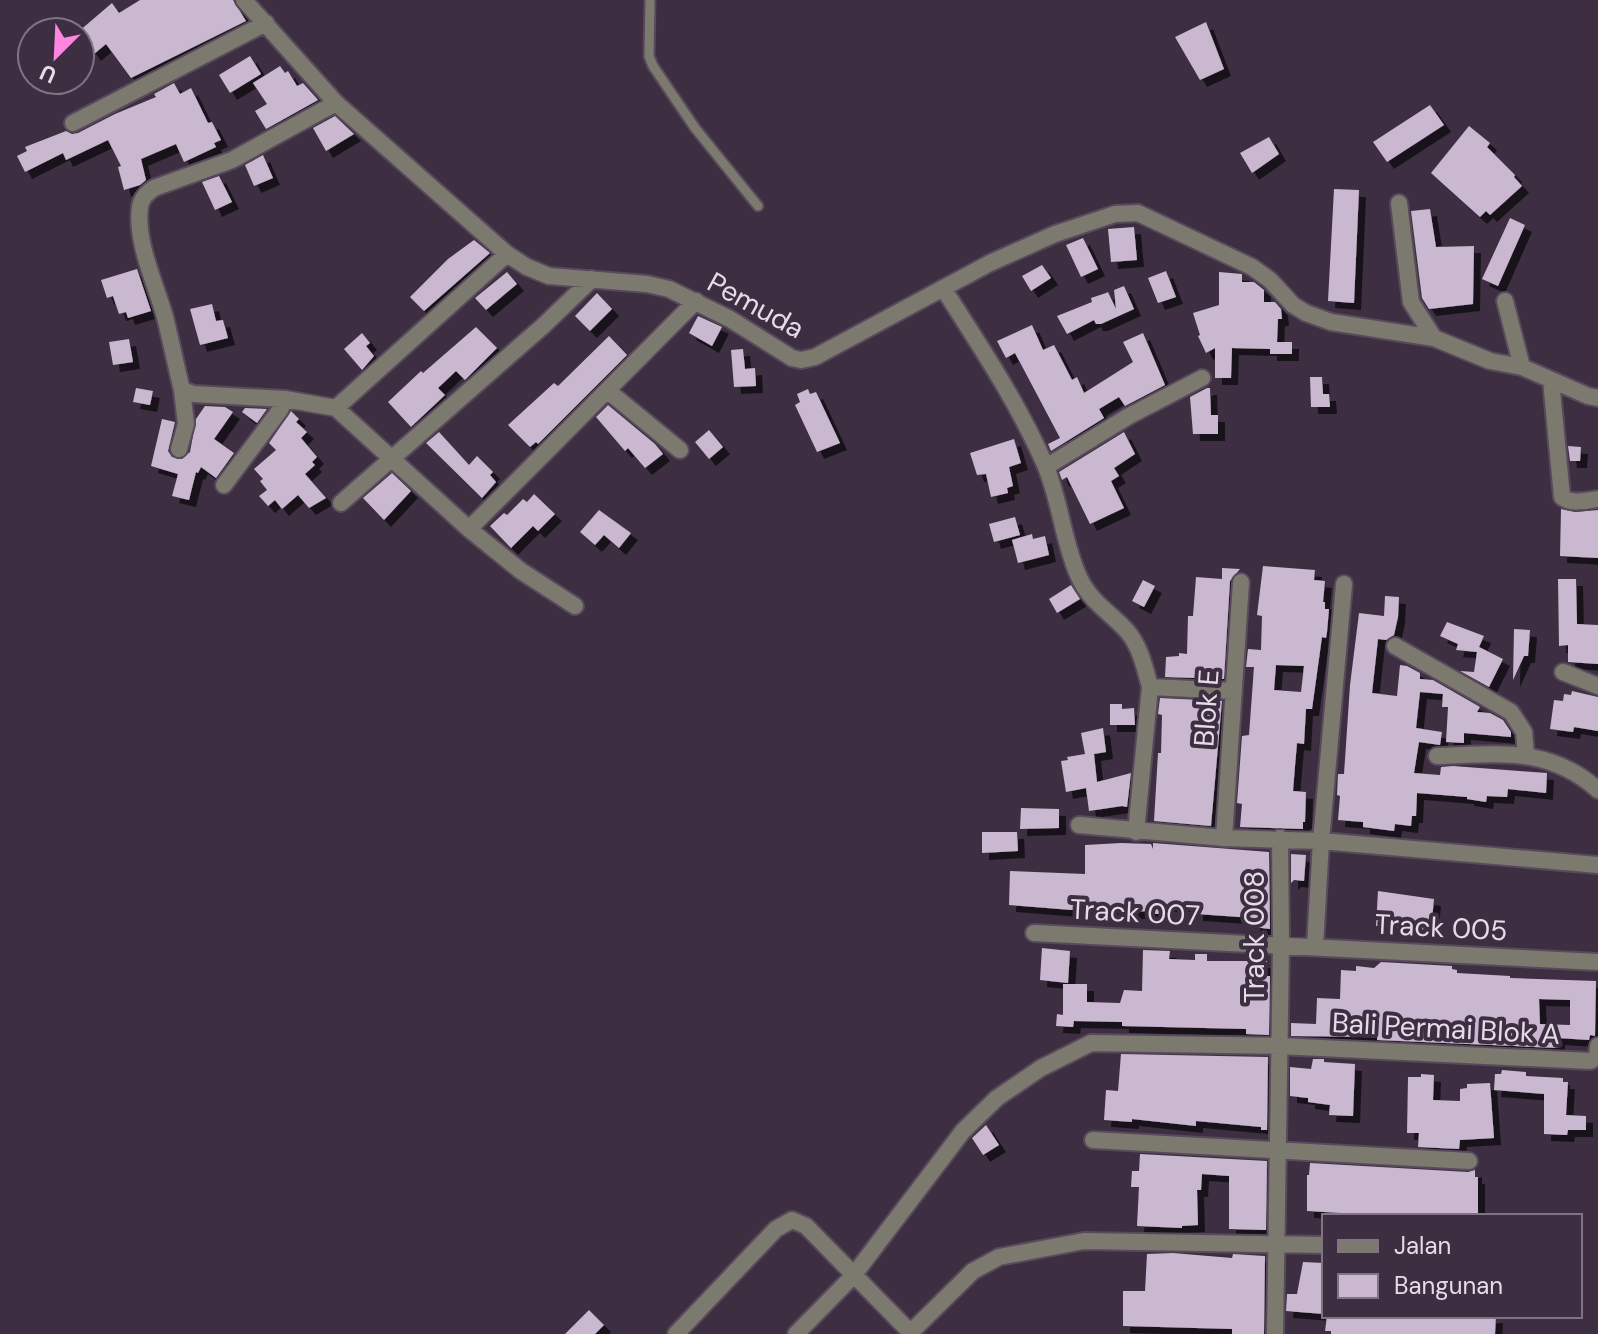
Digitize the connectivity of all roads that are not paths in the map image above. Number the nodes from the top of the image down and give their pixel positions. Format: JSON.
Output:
{"nodes":[{"id":1,"x":244,"y":0,"type":"edge"},
{"id":2,"x":650,"y":0,"type":"edge"},
{"id":3,"x":266,"y":23,"type":"junction"},
{"id":4,"x":336,"y":103,"type":"junction"},
{"id":5,"x":73,"y":123,"type":"dead end"},
{"id":6,"x":1399,"y":203,"type":"dead end"},
{"id":7,"x":758,"y":206,"type":"dead end"},
{"id":8,"x":507,"y":254,"type":"junction"},
{"id":9,"x":592,"y":279,"type":"junction"},
{"id":10,"x":656,"y":286,"type":"junction"},
{"id":11,"x":943,"y":288,"type":"junction"},
{"id":12,"x":696,"y":301,"type":"junction"},
{"id":13,"x":1505,"y":301,"type":"dead end"},
{"id":14,"x":667,"y":330,"type":"junction"},
{"id":15,"x":1434,"y":338,"type":"junction"},
{"id":16,"x":1522,"y":367,"type":"junction"},
{"id":17,"x":1202,"y":378,"type":"dead end"},
{"id":18,"x":1551,"y":380,"type":"junction"},
{"id":19,"x":182,"y":390,"type":"junction"},
{"id":20,"x":608,"y":391,"type":"junction"},
{"id":21,"x":1598,"y":398,"type":"edge"},
{"id":22,"x":285,"y":399,"type":"junction"},
{"id":23,"x":336,"y":408,"type":"junction"},
{"id":24,"x":179,"y":449,"type":"dead end"},
{"id":25,"x":680,"y":450,"type":"dead end"},
{"id":26,"x":392,"y":458,"type":"junction"},
{"id":27,"x":1046,"y":467,"type":"junction"},
{"id":28,"x":224,"y":485,"type":"dead end"},
{"id":29,"x":1598,"y":499,"type":"edge"},
{"id":30,"x":341,"y":503,"type":"dead end"},
{"id":31,"x":469,"y":529,"type":"junction"},
{"id":32,"x":1241,"y":582,"type":"dead end"},
{"id":33,"x":1344,"y":584,"type":"dead end"},
{"id":34,"x":575,"y":606,"type":"dead end"},
{"id":35,"x":1395,"y":646,"type":"dead end"},
{"id":36,"x":1563,"y":672,"type":"dead end"},
{"id":37,"x":1598,"y":686,"type":"edge"},
{"id":38,"x":1150,"y":687,"type":"junction"},
{"id":39,"x":1234,"y":691,"type":"junction"},
{"id":40,"x":1526,"y":755,"type":"junction"},
{"id":41,"x":1437,"y":756,"type":"dead end"},
{"id":42,"x":1598,"y":790,"type":"edge"},
{"id":43,"x":1079,"y":825,"type":"dead end"},
{"id":44,"x":1136,"y":832,"type":"junction"},
{"id":45,"x":1224,"y":838,"type":"junction"},
{"id":46,"x":1280,"y":838,"type":"junction"},
{"id":47,"x":1321,"y":841,"type":"junction"},
{"id":48,"x":1598,"y":865,"type":"edge"},
{"id":49,"x":1034,"y":933,"type":"dead end"},
{"id":50,"x":1281,"y":945,"type":"junction"},
{"id":51,"x":1315,"y":946,"type":"junction"},
{"id":52,"x":1598,"y":962,"type":"edge"},
{"id":53,"x":1280,"y":1046,"type":"junction"},
{"id":54,"x":1597,"y":1056,"type":"edge"},
{"id":55,"x":1093,"y":1140,"type":"dead end"},
{"id":56,"x":1279,"y":1149,"type":"junction"},
{"id":57,"x":1469,"y":1161,"type":"dead end"},
{"id":58,"x":1274,"y":1243,"type":"junction"},
{"id":59,"x":1322,"y":1245,"type":"edge"},
{"id":60,"x":853,"y":1276,"type":"junction"},
{"id":61,"x":911,"y":1333,"type":"edge"},
{"id":62,"x":676,"y":1334,"type":"edge"},
{"id":63,"x":796,"y":1334,"type":"edge"},
{"id":64,"x":1275,"y":1334,"type":"edge"}],
"edges":[{"from":1,"to":3,"type":"street","name":"Pemuda"},
{"from":2,"to":7,"type":"lane"},
{"from":3,"to":4,"type":"street","name":"Pemuda"},
{"from":3,"to":5,"type":"street"},
{"from":4,"to":8,"type":"street","name":"Pemuda"},
{"from":4,"to":19,"type":"street"},
{"from":6,"to":15,"type":"street"},
{"from":8,"to":9,"type":"street","name":"Pemuda"},
{"from":8,"to":23,"type":"street"},
{"from":9,"to":10,"type":"street","name":"Pemuda"},
{"from":9,"to":26,"type":"street"},
{"from":10,"to":12,"type":"street","name":"Pemuda"},
{"from":10,"to":14,"type":"street"},
{"from":11,"to":12,"type":"street","name":"Pemuda"},
{"from":11,"to":15,"type":"street","name":"Pemuda"},
{"from":11,"to":27,"type":"street"},
{"from":12,"to":14,"type":"street"},
{"from":13,"to":16,"type":"street"},
{"from":14,"to":20,"type":"street"},
{"from":15,"to":16,"type":"street"},
{"from":16,"to":18,"type":"street"},
{"from":17,"to":27,"type":"street"},
{"from":18,"to":21,"type":"street"},
{"from":18,"to":29,"type":"street"},
{"from":19,"to":22,"type":"street"},
{"from":19,"to":24,"type":"street"},
{"from":20,"to":25,"type":"street"},
{"from":20,"to":31,"type":"street"},
{"from":22,"to":23,"type":"street"},
{"from":22,"to":28,"type":"street"},
{"from":23,"to":26,"type":"street"},
{"from":26,"to":30,"type":"street"},
{"from":26,"to":31,"type":"street"},
{"from":27,"to":38,"type":"street"},
{"from":31,"to":34,"type":"street"},
{"from":32,"to":39,"type":"street","name":"Blok E"},
{"from":33,"to":47,"type":"street"},
{"from":35,"to":40,"type":"street"},
{"from":36,"to":37,"type":"street"},
{"from":38,"to":39,"type":"street"},
{"from":38,"to":44,"type":"street"},
{"from":39,"to":45,"type":"street","name":"Blok E"},
{"from":40,"to":41,"type":"street"},
{"from":40,"to":42,"type":"street"},
{"from":43,"to":44,"type":"street"},
{"from":44,"to":45,"type":"street"},
{"from":45,"to":46,"type":"street"},
{"from":46,"to":47,"type":"street","name":"Track 008"},
{"from":46,"to":50,"type":"street","name":"Track 008"},
{"from":47,"to":48,"type":"street","name":"Track 008"},
{"from":47,"to":51,"type":"street"},
{"from":49,"to":50,"type":"street","name":"Track 007"},
{"from":50,"to":51,"type":"street","name":"Track 005"},
{"from":50,"to":53,"type":"street","name":"Track 008"},
{"from":51,"to":52,"type":"street","name":"Track 005"},
{"from":53,"to":54,"type":"street","name":"Bali Permai Blok A"},
{"from":53,"to":56,"type":"street","name":"Track 008"},
{"from":53,"to":60,"type":"street","name":"Bali Permai Blok A"},
{"from":55,"to":56,"type":"street"},
{"from":56,"to":57,"type":"street"},
{"from":56,"to":58,"type":"street","name":"Track 008"},
{"from":58,"to":59,"type":"street"},
{"from":58,"to":61,"type":"street"},
{"from":58,"to":64,"type":"street","name":"Track 008"},
{"from":60,"to":61,"type":"street"},
{"from":60,"to":62,"type":"street"},
{"from":60,"to":63,"type":"street"}]}
